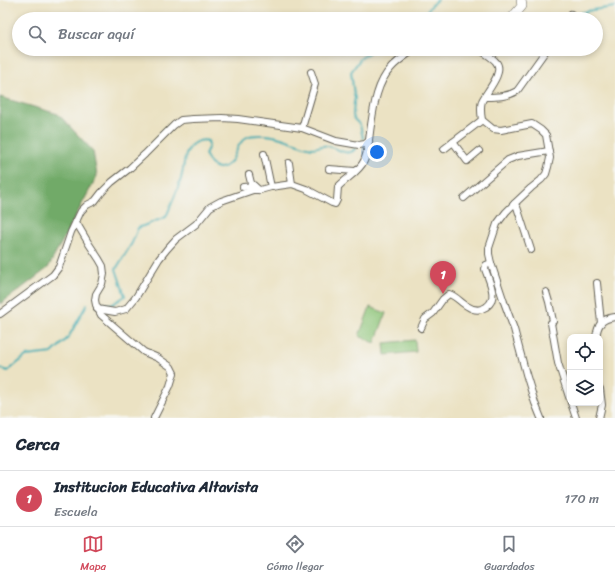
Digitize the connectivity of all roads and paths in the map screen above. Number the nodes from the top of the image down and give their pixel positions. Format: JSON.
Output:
{"nodes":[{"id":1,"x":521,"y":0,"type":"edge"},
{"id":2,"x":517,"y":12,"type":"edge"},
{"id":3,"x":405,"y":56,"type":"edge"},
{"id":4,"x":488,"y":56,"type":"edge"},
{"id":5,"x":542,"y":56,"type":"edge"},
{"id":6,"x":311,"y":72,"type":"dead end"},
{"id":7,"x":485,"y":97,"type":"junction"},
{"id":8,"x":482,"y":120,"type":"junction"},
{"id":9,"x":302,"y":128,"type":"junction"},
{"id":10,"x":369,"y":141,"type":"junction"},
{"id":11,"x":453,"y":142,"type":"junction"},
{"id":12,"x":444,"y":149,"type":"dead end"},
{"id":13,"x":480,"y":151,"type":"dead end"},
{"id":14,"x":549,"y":151,"type":"junction"},
{"id":15,"x":264,"y":154,"type":"dead end"},
{"id":16,"x":289,"y":163,"type":"dead end"},
{"id":17,"x":330,"y":169,"type":"dead end"},
{"id":18,"x":356,"y":171,"type":"junction"},
{"id":19,"x":249,"y":175,"type":"dead end"},
{"id":20,"x":292,"y":184,"type":"junction"},
{"id":21,"x":242,"y":187,"type":"dead end"},
{"id":22,"x":271,"y":187,"type":"junction"},
{"id":23,"x":257,"y":188,"type":"junction"},
{"id":24,"x":464,"y":198,"type":"dead end"},
{"id":25,"x":514,"y":204,"type":"junction"},
{"id":26,"x":76,"y":222,"type":"junction"},
{"id":27,"x":531,"y":250,"type":"dead end"},
{"id":28,"x":491,"y":263,"type":"junction"},
{"id":29,"x":597,"y":283,"type":"dead end"},
{"id":30,"x":546,"y":292,"type":"dead end"},
{"id":31,"x":97,"y":309,"type":"junction"},
{"id":32,"x":0,"y":314,"type":"edge"},
{"id":33,"x":615,"y":318,"type":"edge"},
{"id":34,"x":601,"y":323,"type":"junction"},
{"id":35,"x":421,"y":328,"type":"dead end"},
{"id":36,"x":596,"y":334,"type":"edge"},
{"id":37,"x":567,"y":391,"type":"edge"},
{"id":38,"x":572,"y":406,"type":"edge"},
{"id":39,"x":602,"y":406,"type":"edge"},
{"id":40,"x":154,"y":418,"type":"edge"},
{"id":41,"x":541,"y":418,"type":"edge"},
{"id":42,"x":576,"y":418,"type":"edge"},
{"id":43,"x":599,"y":418,"type":"edge"}],
"edges":[{"from":1,"to":2,"type":"street"},
{"from":3,"to":10,"type":"street"},
{"from":4,"to":7,"type":"street"},
{"from":5,"to":7,"type":"street"},
{"from":6,"to":9,"type":"street"},
{"from":7,"to":8,"type":"street"},
{"from":8,"to":11,"type":"street"},
{"from":8,"to":14,"type":"street"},
{"from":9,"to":10,"type":"street"},
{"from":9,"to":26,"type":"street"},
{"from":10,"to":18,"type":"street"},
{"from":11,"to":12,"type":"street"},
{"from":11,"to":13,"type":"street"},
{"from":14,"to":24,"type":"street"},
{"from":14,"to":25,"type":"street"},
{"from":15,"to":22,"type":"street"},
{"from":16,"to":20,"type":"street"},
{"from":17,"to":18,"type":"street"},
{"from":18,"to":20,"type":"street"},
{"from":19,"to":23,"type":"street"},
{"from":20,"to":22,"type":"street"},
{"from":21,"to":23,"type":"street"},
{"from":22,"to":23,"type":"street"},
{"from":23,"to":31,"type":"street"},
{"from":25,"to":27,"type":"street"},
{"from":25,"to":28,"type":"street"},
{"from":26,"to":31,"type":"street"},
{"from":26,"to":32,"type":"street"},
{"from":28,"to":35,"type":"street"},
{"from":28,"to":41,"type":"street"},
{"from":29,"to":34,"type":"street"},
{"from":30,"to":37,"type":"street"},
{"from":31,"to":40,"type":"street"},
{"from":33,"to":34,"type":"street"},
{"from":34,"to":36,"type":"street"},
{"from":38,"to":42,"type":"street"},
{"from":39,"to":43,"type":"street"}]}
